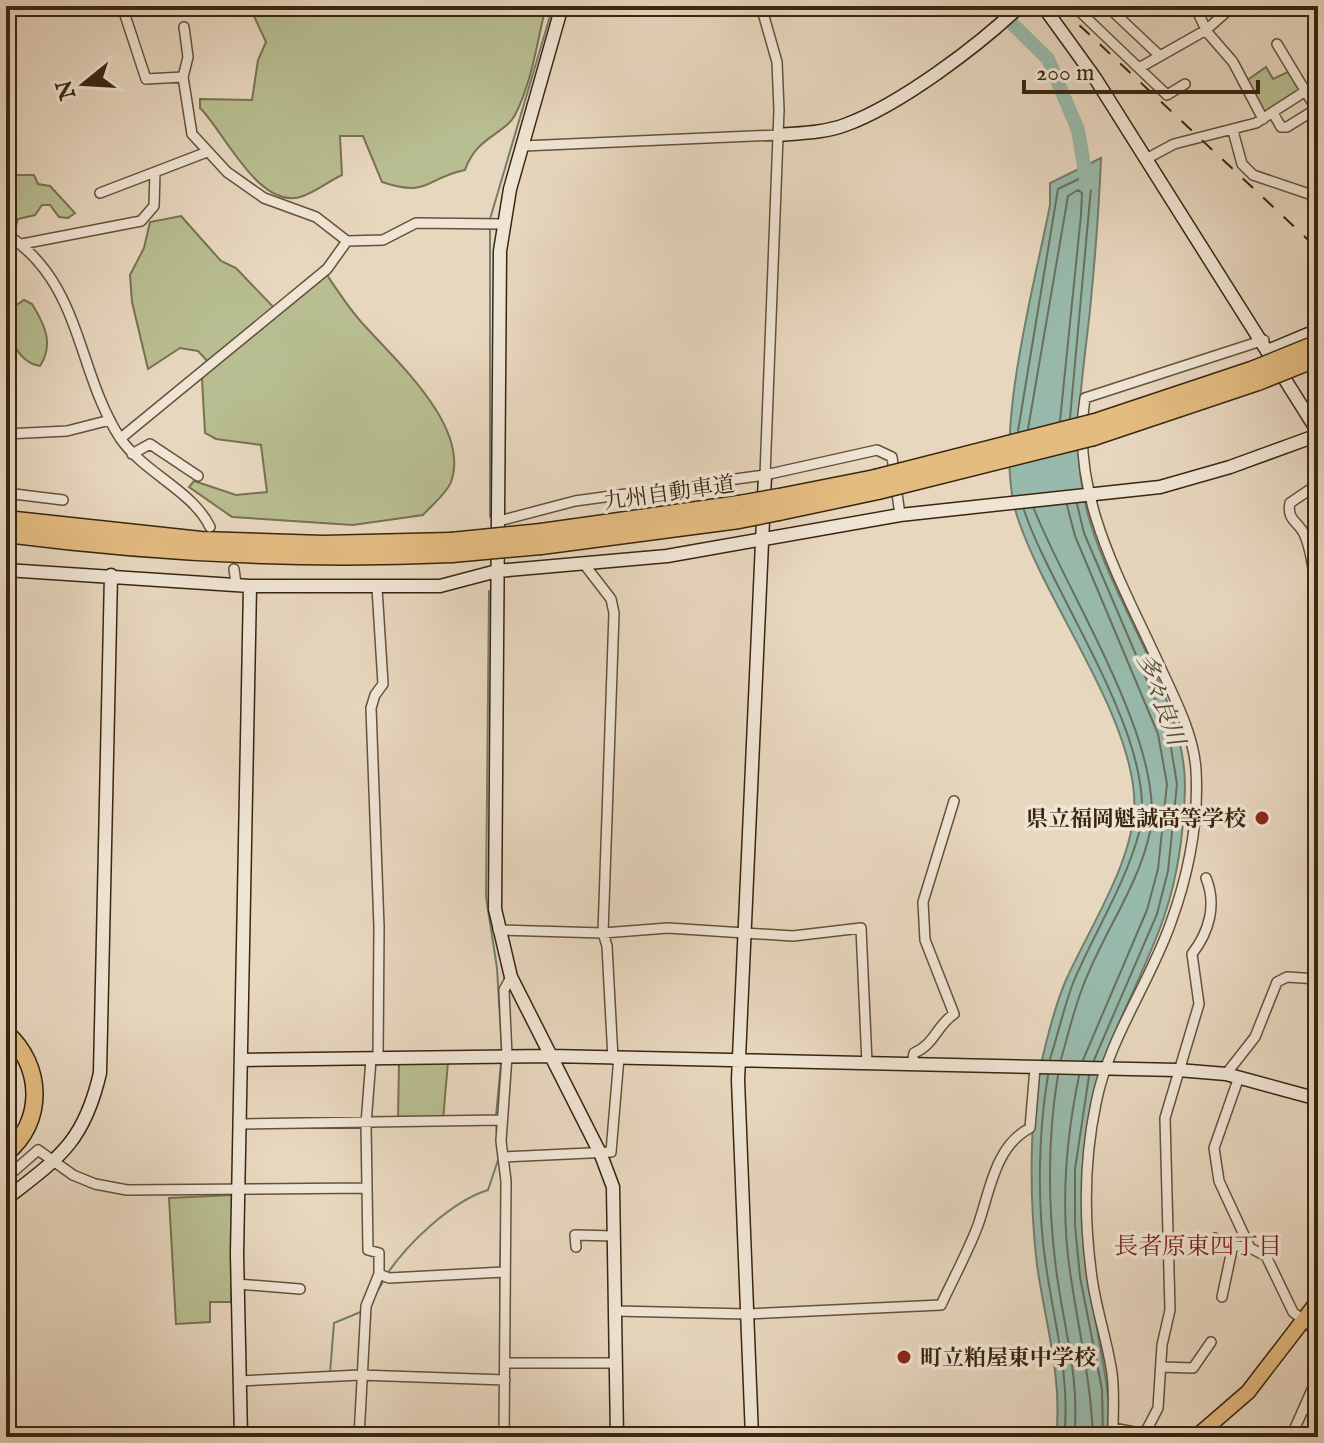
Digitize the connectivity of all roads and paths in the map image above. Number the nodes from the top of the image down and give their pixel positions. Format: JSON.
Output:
{"nodes":[{"id":1,"x":122,"y":6,"type":"edge"},
{"id":2,"x":562,"y":6,"type":"edge"},
{"id":3,"x":761,"y":6,"type":"edge"},
{"id":4,"x":1020,"y":6,"type":"edge"},
{"id":5,"x":1043,"y":6,"type":"edge"},
{"id":6,"x":1074,"y":6,"type":"edge"},
{"id":7,"x":1108,"y":6,"type":"edge"},
{"id":8,"x":1195,"y":6,"type":"edge"},
{"id":9,"x":1233,"y":6,"type":"edge"},
{"id":10,"x":1311,"y":6,"type":"edge"},
{"id":11,"x":184,"y":27,"type":"dead end"},
{"id":12,"x":1318,"y":28,"type":"edge"},
{"id":13,"x":1206,"y":30,"type":"junction"},
{"id":14,"x":1277,"y":44,"type":"dead end"},
{"id":15,"x":1160,"y":56,"type":"junction"},
{"id":16,"x":1139,"y":68,"type":"junction"},
{"id":17,"x":183,"y":77,"type":"junction"},
{"id":18,"x":1318,"y":83,"type":"edge"},
{"id":19,"x":1185,"y":84,"type":"dead end"},
{"id":20,"x":1305,"y":92,"type":"junction"},
{"id":21,"x":1317,"y":111,"type":"edge"},
{"id":22,"x":1273,"y":113,"type":"junction"},
{"id":23,"x":1263,"y":119,"type":"junction"},
{"id":24,"x":1233,"y":131,"type":"junction"},
{"id":25,"x":778,"y":135,"type":"junction"},
{"id":26,"x":523,"y":146,"type":"junction"},
{"id":27,"x":207,"y":152,"type":"junction"},
{"id":28,"x":1146,"y":159,"type":"junction"},
{"id":29,"x":155,"y":172,"type":"junction"},
{"id":30,"x":100,"y":193,"type":"dead end"},
{"id":31,"x":1318,"y":197,"type":"edge"},
{"id":32,"x":502,"y":224,"type":"junction"},
{"id":33,"x":6,"y":234,"type":"edge"},
{"id":34,"x":347,"y":241,"type":"junction"},
{"id":35,"x":22,"y":244,"type":"junction"},
{"id":36,"x":1318,"y":330,"type":"edge"},
{"id":37,"x":1318,"y":343,"type":"edge"},
{"id":38,"x":1267,"y":345,"type":"junction"},
{"id":39,"x":1318,"y":358,"type":"edge"},
{"id":40,"x":1256,"y":375,"type":"junction"},
{"id":41,"x":110,"y":420,"type":"junction"},
{"id":42,"x":1318,"y":433,"type":"edge"},
{"id":43,"x":6,"y":434,"type":"edge"},
{"id":44,"x":121,"y":438,"type":"junction"},
{"id":45,"x":132,"y":454,"type":"junction"},
{"id":46,"x":765,"y":475,"type":"junction"},
{"id":47,"x":198,"y":476,"type":"dead end"},
{"id":48,"x":1318,"y":484,"type":"edge"},
{"id":49,"x":6,"y":493,"type":"edge"},
{"id":50,"x":1086,"y":497,"type":"junction"},
{"id":51,"x":63,"y":500,"type":"dead end"},
{"id":52,"x":900,"y":515,"type":"junction"},
{"id":53,"x":6,"y":519,"type":"edge"},
{"id":54,"x":499,"y":521,"type":"junction"},
{"id":55,"x":210,"y":527,"type":"dead end"},
{"id":56,"x":6,"y":536,"type":"edge"},
{"id":57,"x":765,"y":540,"type":"junction"},
{"id":58,"x":451,"y":548,"type":"junction"},
{"id":59,"x":584,"y":564,"type":"junction"},
{"id":60,"x":234,"y":569,"type":"dead end"},
{"id":61,"x":6,"y":570,"type":"edge"},
{"id":62,"x":497,"y":571,"type":"junction"},
{"id":63,"x":111,"y":575,"type":"junction"},
{"id":64,"x":236,"y":584,"type":"junction"},
{"id":65,"x":250,"y":586,"type":"junction"},
{"id":66,"x":377,"y":588,"type":"junction"},
{"id":67,"x":1318,"y":600,"type":"edge"},
{"id":68,"x":954,"y":801,"type":"dead end"},
{"id":69,"x":1206,"y":878,"type":"dead end"},
{"id":70,"x":498,"y":930,"type":"junction"},
{"id":71,"x":603,"y":933,"type":"junction"},
{"id":72,"x":743,"y":934,"type":"junction"},
{"id":73,"x":511,"y":977,"type":"junction"},
{"id":74,"x":1318,"y":979,"type":"edge"},
{"id":75,"x":6,"y":1033,"type":"edge"},
{"id":76,"x":6,"y":1046,"type":"edge"},
{"id":77,"x":507,"y":1056,"type":"junction"},
{"id":78,"x":551,"y":1056,"type":"junction"},
{"id":79,"x":616,"y":1058,"type":"junction"},
{"id":80,"x":375,"y":1059,"type":"junction"},
{"id":81,"x":242,"y":1060,"type":"junction"},
{"id":82,"x":738,"y":1060,"type":"junction"},
{"id":83,"x":867,"y":1063,"type":"junction"},
{"id":84,"x":912,"y":1064,"type":"junction"},
{"id":85,"x":1035,"y":1068,"type":"junction"},
{"id":86,"x":1105,"y":1068,"type":"junction"},
{"id":87,"x":1178,"y":1070,"type":"junction"},
{"id":88,"x":1232,"y":1075,"type":"junction"},
{"id":89,"x":1318,"y":1099,"type":"edge"},
{"id":90,"x":501,"y":1120,"type":"junction"},
{"id":91,"x":240,"y":1124,"type":"junction"},
{"id":92,"x":366,"y":1124,"type":"junction"},
{"id":93,"x":6,"y":1141,"type":"edge"},
{"id":94,"x":6,"y":1153,"type":"edge"},
{"id":95,"x":601,"y":1155,"type":"junction"},
{"id":96,"x":505,"y":1157,"type":"junction"},
{"id":97,"x":56,"y":1161,"type":"junction"},
{"id":98,"x":6,"y":1178,"type":"edge"},
{"id":99,"x":239,"y":1188,"type":"junction"},
{"id":100,"x":366,"y":1188,"type":"junction"},
{"id":101,"x":6,"y":1199,"type":"edge"},
{"id":102,"x":614,"y":1236,"type":"junction"},
{"id":103,"x":1215,"y":1238,"type":"dead end"},
{"id":104,"x":1233,"y":1245,"type":"junction"},
{"id":105,"x":576,"y":1247,"type":"dead end"},
{"id":106,"x":1250,"y":1248,"type":"junction"},
{"id":107,"x":504,"y":1272,"type":"junction"},
{"id":108,"x":379,"y":1274,"type":"junction"},
{"id":109,"x":237,"y":1284,"type":"junction"},
{"id":110,"x":300,"y":1289,"type":"dead end"},
{"id":111,"x":1222,"y":1297,"type":"dead end"},
{"id":112,"x":1318,"y":1301,"type":"edge"},
{"id":113,"x":615,"y":1311,"type":"junction"},
{"id":114,"x":747,"y":1314,"type":"junction"},
{"id":115,"x":1304,"y":1320,"type":"junction"},
{"id":116,"x":1211,"y":1342,"type":"dead end"},
{"id":117,"x":1318,"y":1347,"type":"edge"},
{"id":118,"x":505,"y":1363,"type":"junction"},
{"id":119,"x":616,"y":1363,"type":"junction"},
{"id":120,"x":1161,"y":1367,"type":"junction"},
{"id":121,"x":360,"y":1375,"type":"junction"},
{"id":122,"x":1318,"y":1376,"type":"edge"},
{"id":123,"x":505,"y":1380,"type":"junction"},
{"id":124,"x":239,"y":1381,"type":"junction"},
{"id":125,"x":1304,"y":1408,"type":"junction"},
{"id":126,"x":1318,"y":1411,"type":"edge"},
{"id":127,"x":1144,"y":1435,"type":"edge"},
{"id":128,"x":241,"y":1437,"type":"edge"},
{"id":129,"x":359,"y":1437,"type":"edge"},
{"id":130,"x":504,"y":1437,"type":"edge"},
{"id":131,"x":617,"y":1437,"type":"edge"},
{"id":132,"x":752,"y":1437,"type":"edge"},
{"id":133,"x":1196,"y":1437,"type":"edge"},
{"id":134,"x":1291,"y":1437,"type":"edge"}],
"edges":[{"from":1,"to":17,"type":"street"},
{"from":2,"to":26,"type":"street"},
{"from":3,"to":25,"type":"street"},
{"from":4,"to":25,"type":"street"},
{"from":5,"to":28,"type":"street"},
{"from":6,"to":16,"type":"street"},
{"from":7,"to":15,"type":"street"},
{"from":8,"to":13,"type":"street"},
{"from":9,"to":13,"type":"street"},
{"from":10,"to":12,"type":"street"},
{"from":11,"to":17,"type":"street"},
{"from":13,"to":15,"type":"street"},
{"from":13,"to":23,"type":"street"},
{"from":14,"to":20,"type":"street"},
{"from":15,"to":16,"type":"street"},
{"from":16,"to":19,"type":"street"},
{"from":17,"to":27,"type":"street"},
{"from":18,"to":20,"type":"street"},
{"from":20,"to":21,"type":"street"},
{"from":20,"to":22,"type":"street"},
{"from":21,"to":22,"type":"street"},
{"from":22,"to":23,"type":"street"},
{"from":23,"to":24,"type":"street"},
{"from":24,"to":28,"type":"street"},
{"from":24,"to":31,"type":"street"},
{"from":25,"to":26,"type":"street"},
{"from":25,"to":46,"type":"street"},
{"from":26,"to":32,"type":"street"},
{"from":27,"to":29,"type":"street"},
{"from":27,"to":34,"type":"street"},
{"from":28,"to":38,"type":"street"},
{"from":29,"to":30,"type":"street"},
{"from":29,"to":35,"type":"street"},
{"from":32,"to":34,"type":"street"},
{"from":32,"to":54,"type":"street"},
{"from":33,"to":35,"type":"street"},
{"from":34,"to":44,"type":"street"},
{"from":35,"to":41,"type":"street"},
{"from":36,"to":38,"type":"street"},
{"from":37,"to":40,"type":"highway","name":"九州自動車道","bridge":true},
{"from":38,"to":42,"type":"street"},
{"from":38,"to":50,"type":"street"},
{"from":39,"to":40,"type":"highway","name":"九州自動車道","bridge":true},
{"from":40,"to":58,"type":"highway","name":"九州自動車道","bridge":true},
{"from":41,"to":43,"type":"street"},
{"from":41,"to":44,"type":"street"},
{"from":42,"to":50,"type":"street"},
{"from":44,"to":45,"type":"street"},
{"from":45,"to":47,"type":"street"},
{"from":45,"to":55,"type":"street"},
{"from":46,"to":52,"type":"street"},
{"from":46,"to":54,"type":"street"},
{"from":46,"to":57,"type":"street"},
{"from":48,"to":67,"type":"street"},
{"from":49,"to":51,"type":"street"},
{"from":50,"to":52,"type":"street"},
{"from":50,"to":86,"type":"street"},
{"from":52,"to":57,"type":"street"},
{"from":53,"to":58,"type":"highway","name":"九州自動車道"},
{"from":54,"to":62,"type":"street"},
{"from":56,"to":58,"type":"highway","name":"九州自動車道"},
{"from":57,"to":59,"type":"street"},
{"from":57,"to":72,"type":"street"},
{"from":59,"to":62,"type":"street"},
{"from":59,"to":71,"type":"street"},
{"from":60,"to":64,"type":"street"},
{"from":61,"to":63,"type":"street"},
{"from":62,"to":66,"type":"street"},
{"from":62,"to":70,"type":"street"},
{"from":63,"to":64,"type":"street"},
{"from":63,"to":97,"type":"street"},
{"from":64,"to":65,"type":"street"},
{"from":65,"to":66,"type":"street"},
{"from":65,"to":81,"type":"street"},
{"from":66,"to":80,"type":"street"},
{"from":68,"to":84,"type":"street"},
{"from":69,"to":87,"type":"street"},
{"from":70,"to":71,"type":"street"},
{"from":70,"to":73,"type":"street"},
{"from":71,"to":72,"type":"street"},
{"from":71,"to":79,"type":"street"},
{"from":72,"to":82,"type":"street"},
{"from":72,"to":83,"type":"street"},
{"from":73,"to":77,"type":"street"},
{"from":73,"to":78,"type":"street"},
{"from":74,"to":88,"type":"street"},
{"from":75,"to":94,"type":"highway"},
{"from":76,"to":93,"type":"highway"},
{"from":77,"to":78,"type":"street"},
{"from":77,"to":80,"type":"street"},
{"from":77,"to":90,"type":"street"},
{"from":78,"to":79,"type":"street"},
{"from":78,"to":95,"type":"street"},
{"from":79,"to":82,"type":"street"},
{"from":79,"to":95,"type":"street"},
{"from":80,"to":81,"type":"street"},
{"from":80,"to":92,"type":"street"},
{"from":81,"to":91,"type":"street"},
{"from":82,"to":83,"type":"street"},
{"from":82,"to":114,"type":"street"},
{"from":83,"to":84,"type":"street"},
{"from":84,"to":85,"type":"street"},
{"from":85,"to":86,"type":"street"},
{"from":85,"to":114,"type":"street"},
{"from":86,"to":87,"type":"street"},
{"from":86,"to":127,"type":"street"},
{"from":87,"to":88,"type":"street"},
{"from":87,"to":120,"type":"street"},
{"from":88,"to":89,"type":"street"},
{"from":88,"to":106,"type":"street"},
{"from":90,"to":92,"type":"street"},
{"from":90,"to":96,"type":"street"},
{"from":91,"to":92,"type":"street"},
{"from":91,"to":99,"type":"street"},
{"from":92,"to":100,"type":"street"},
{"from":95,"to":96,"type":"street"},
{"from":95,"to":102,"type":"street"},
{"from":96,"to":107,"type":"street"},
{"from":97,"to":98,"type":"street"},
{"from":97,"to":99,"type":"street"},
{"from":97,"to":101,"type":"street"},
{"from":99,"to":100,"type":"street"},
{"from":99,"to":109,"type":"street"},
{"from":100,"to":108,"type":"street"},
{"from":102,"to":105,"type":"street"},
{"from":102,"to":113,"type":"street"},
{"from":103,"to":104,"type":"street"},
{"from":104,"to":106,"type":"street"},
{"from":104,"to":111,"type":"street"},
{"from":106,"to":115,"type":"street"},
{"from":107,"to":108,"type":"street"},
{"from":107,"to":118,"type":"street"},
{"from":108,"to":121,"type":"street"},
{"from":109,"to":110,"type":"street"},
{"from":109,"to":124,"type":"street"},
{"from":112,"to":115,"type":"main road"},
{"from":113,"to":114,"type":"street"},
{"from":113,"to":119,"type":"street"},
{"from":114,"to":132,"type":"street"},
{"from":115,"to":117,"type":"street"},
{"from":115,"to":133,"type":"main road"},
{"from":116,"to":120,"type":"street"},
{"from":118,"to":119,"type":"street"},
{"from":118,"to":123,"type":"street"},
{"from":119,"to":131,"type":"street"},
{"from":120,"to":127,"type":"street"},
{"from":121,"to":123,"type":"street"},
{"from":121,"to":124,"type":"street"},
{"from":121,"to":129,"type":"street"},
{"from":122,"to":125,"type":"street"},
{"from":123,"to":130,"type":"street"},
{"from":124,"to":128,"type":"street"},
{"from":125,"to":126,"type":"street"},
{"from":125,"to":134,"type":"street"}]}
